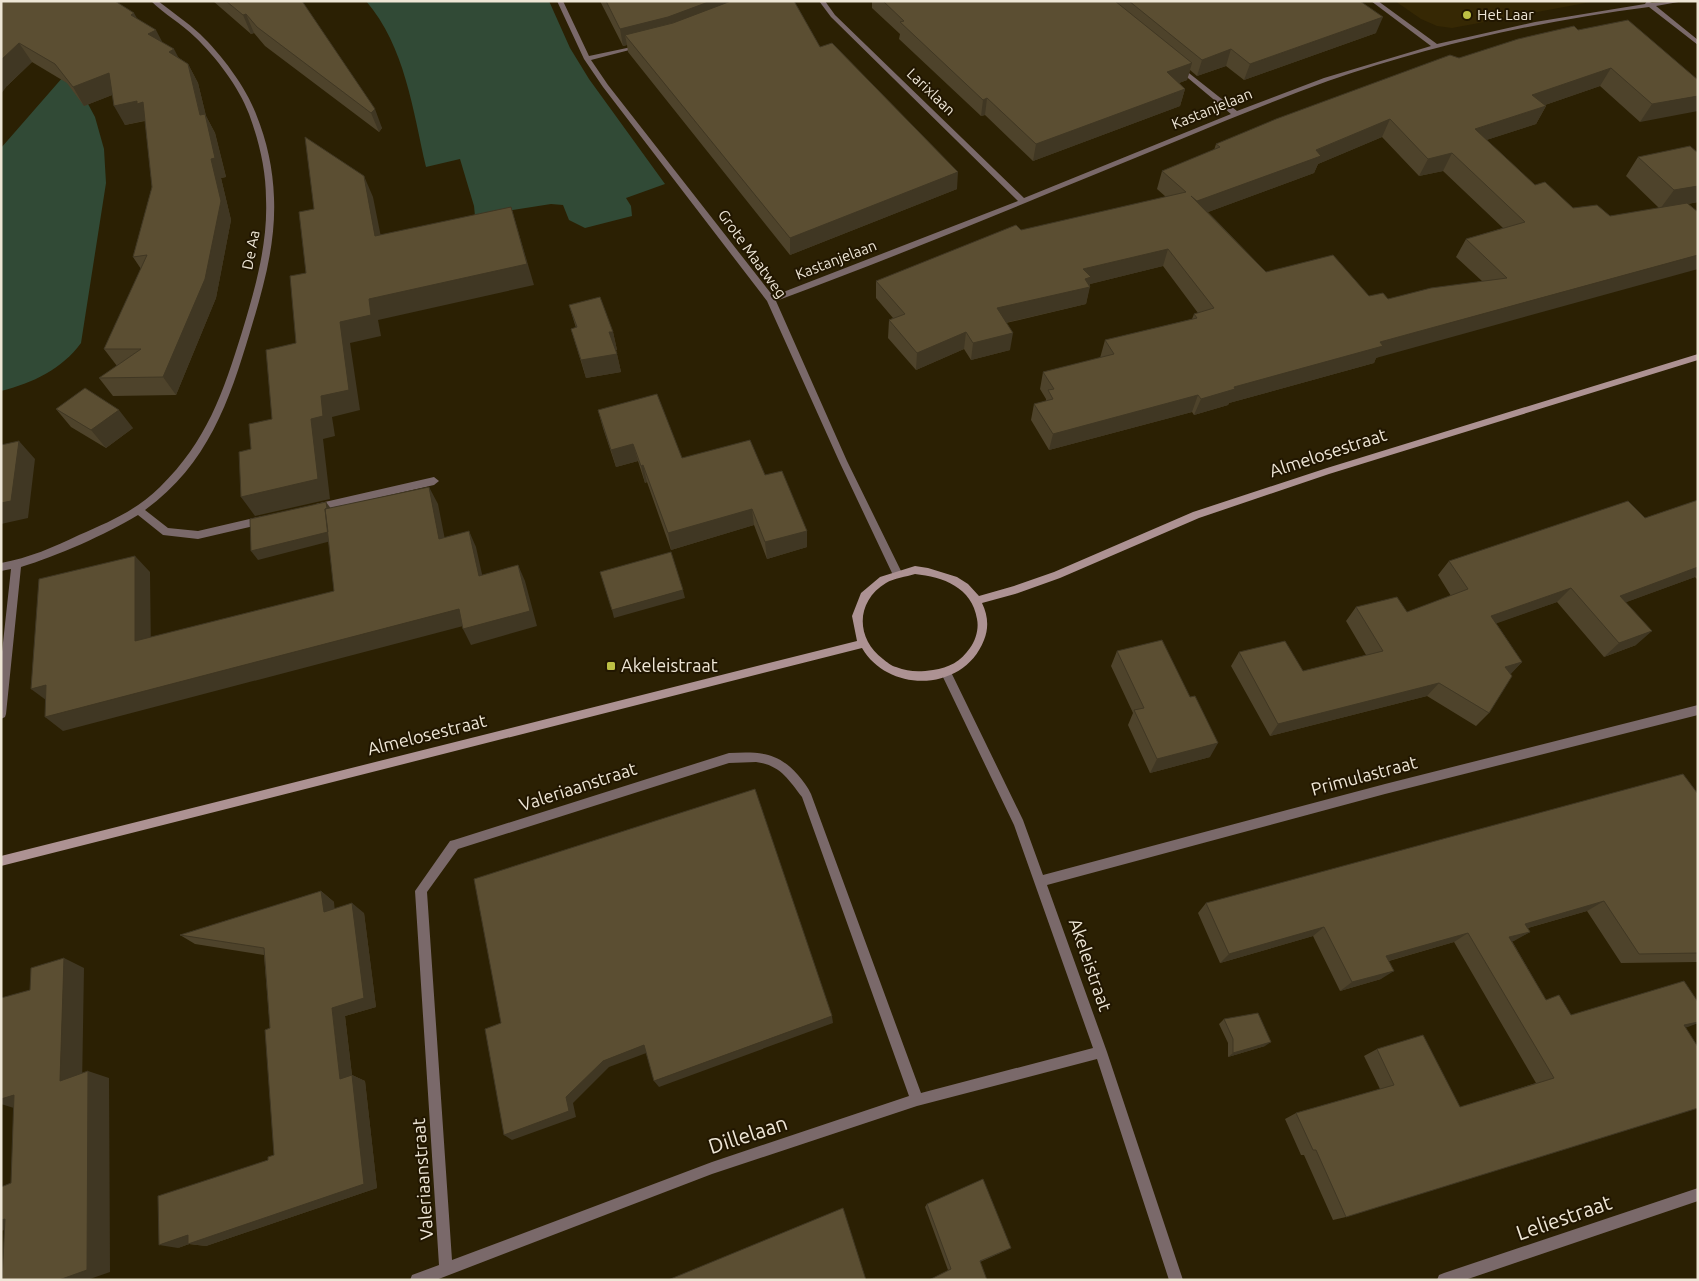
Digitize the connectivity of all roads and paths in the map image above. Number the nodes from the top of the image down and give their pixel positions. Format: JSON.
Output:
{"nodes":[{"id":1,"x":154,"y":1,"type":"edge"},
{"id":2,"x":560,"y":1,"type":"edge"},
{"id":3,"x":822,"y":1,"type":"edge"},
{"id":4,"x":1374,"y":1,"type":"edge"},
{"id":5,"x":1680,"y":1,"type":"edge"},
{"id":6,"x":1648,"y":3,"type":"edge"},
{"id":7,"x":1698,"y":43,"type":"edge"},
{"id":8,"x":644,"y":44,"type":"edge"},
{"id":9,"x":1436,"y":47,"type":"junction"},
{"id":10,"x":587,"y":59,"type":"junction"},
{"id":11,"x":1174,"y":64,"type":"edge"},
{"id":12,"x":1236,"y":114,"type":"junction"},
{"id":13,"x":1023,"y":201,"type":"junction"},
{"id":14,"x":771,"y":300,"type":"junction"},
{"id":15,"x":1698,"y":358,"type":"edge"},
{"id":16,"x":434,"y":481,"type":"dead end"},
{"id":17,"x":138,"y":510,"type":"junction"},
{"id":18,"x":302,"y":511,"type":"edge"},
{"id":19,"x":273,"y":518,"type":"edge"},
{"id":20,"x":16,"y":565,"type":"junction"},
{"id":21,"x":1,"y":567,"type":"edge"},
{"id":22,"x":897,"y":573,"type":"junction"},
{"id":23,"x":976,"y":600,"type":"junction"},
{"id":24,"x":862,"y":644,"type":"junction"},
{"id":25,"x":946,"y":673,"type":"junction"},
{"id":26,"x":1698,"y":710,"type":"edge"},
{"id":27,"x":1,"y":714,"type":"edge"},
{"id":28,"x":1,"y":861,"type":"edge"},
{"id":29,"x":1041,"y":880,"type":"junction"},
{"id":30,"x":1101,"y":1052,"type":"junction"},
{"id":31,"x":916,"y":1100,"type":"junction"},
{"id":32,"x":1698,"y":1194,"type":"edge"},
{"id":33,"x":446,"y":1269,"type":"junction"},
{"id":34,"x":417,"y":1280,"type":"edge"},
{"id":35,"x":1176,"y":1280,"type":"edge"},
{"id":36,"x":1444,"y":1280,"type":"edge"}],
"edges":[{"from":1,"to":17,"type":"street","name":"De Aa"},
{"from":2,"to":10,"type":"street","name":"Grote Maatweg"},
{"from":3,"to":13,"type":"street","name":"Larixlaan"},
{"from":4,"to":9,"type":"street"},
{"from":5,"to":6,"type":"street","name":"Kastanjelaan"},
{"from":6,"to":7,"type":"street"},
{"from":6,"to":9,"type":"street","name":"Kastanjelaan"},
{"from":8,"to":10,"type":"street"},
{"from":9,"to":12,"type":"street","name":"Kastanjelaan"},
{"from":10,"to":14,"type":"street","name":"Grote Maatweg"},
{"from":11,"to":12,"type":"street"},
{"from":12,"to":13,"type":"street","name":"Kastanjelaan"},
{"from":13,"to":14,"type":"street","name":"Kastanjelaan"},
{"from":14,"to":22,"type":"street","name":"Grote Maatweg"},
{"from":15,"to":23,"type":"street","name":"Almelosestraat"},
{"from":16,"to":18,"type":"street"},
{"from":17,"to":19,"type":"street"},
{"from":17,"to":20,"type":"street","name":"De Aa"},
{"from":20,"to":21,"type":"street","name":"De Aa"},
{"from":20,"to":27,"type":"street"},
{"from":22,"to":23,"type":"street"},
{"from":22,"to":24,"type":"street"},
{"from":23,"to":25,"type":"street"},
{"from":24,"to":25,"type":"street"},
{"from":24,"to":28,"type":"street","name":"Almelosestraat"},
{"from":25,"to":29,"type":"street","name":"Akeleistraat"},
{"from":26,"to":29,"type":"street","name":"Primulastraat"},
{"from":29,"to":30,"type":"street","name":"Akeleistraat"},
{"from":30,"to":31,"type":"street","name":"Dillelaan"},
{"from":30,"to":35,"type":"street","name":"Akeleistraat"},
{"from":31,"to":33,"type":"street","name":"Dillelaan"},
{"from":31,"to":33,"type":"street","name":"Valeriaanstraat"},
{"from":32,"to":36,"type":"street","name":"Leliestraat"},
{"from":33,"to":34,"type":"street","name":"Dillelaan"}]}
